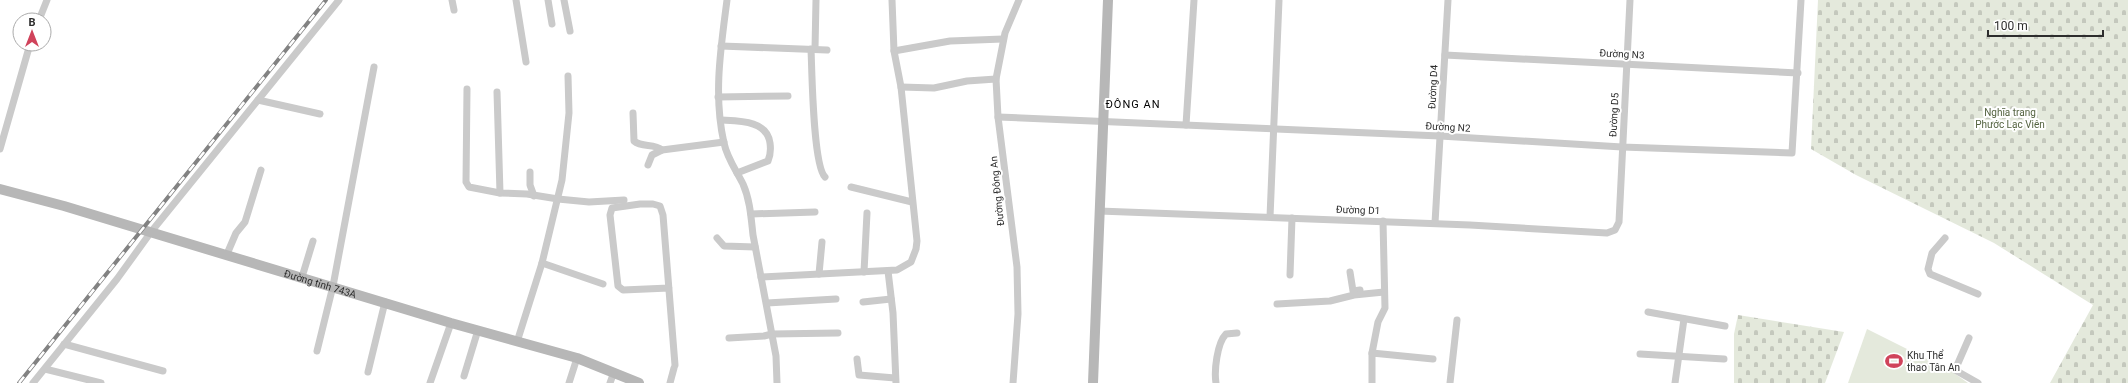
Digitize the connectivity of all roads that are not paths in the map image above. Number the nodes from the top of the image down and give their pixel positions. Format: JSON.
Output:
{"nodes":[{"id":1,"x":47,"y":0,"type":"edge"},
{"id":2,"x":339,"y":0,"type":"edge"},
{"id":3,"x":452,"y":0,"type":"edge"},
{"id":4,"x":516,"y":0,"type":"edge"},
{"id":5,"x":548,"y":0,"type":"edge"},
{"id":6,"x":564,"y":0,"type":"edge"},
{"id":7,"x":727,"y":0,"type":"edge"},
{"id":8,"x":816,"y":0,"type":"edge"},
{"id":9,"x":892,"y":0,"type":"edge"},
{"id":10,"x":1019,"y":0,"type":"edge"},
{"id":11,"x":1108,"y":0,"type":"edge"},
{"id":12,"x":1194,"y":0,"type":"edge"},
{"id":13,"x":1279,"y":0,"type":"edge"},
{"id":14,"x":1448,"y":0,"type":"edge"},
{"id":15,"x":1630,"y":0,"type":"edge"},
{"id":16,"x":1802,"y":0,"type":"edge"},
{"id":17,"x":454,"y":10,"type":"dead end"},
{"id":18,"x":42,"y":12,"type":"edge"},
{"id":19,"x":552,"y":24,"type":"dead end"},
{"id":20,"x":570,"y":31,"type":"dead end"},
{"id":21,"x":1003,"y":39,"type":"junction"},
{"id":22,"x":721,"y":46,"type":"junction"},
{"id":23,"x":813,"y":49,"type":"junction"},
{"id":24,"x":827,"y":50,"type":"dead end"},
{"id":25,"x":894,"y":50,"type":"junction"},
{"id":26,"x":28,"y":52,"type":"edge"},
{"id":27,"x":1445,"y":55,"type":"junction"},
{"id":28,"x":526,"y":62,"type":"dead end"},
{"id":29,"x":1626,"y":64,"type":"junction"},
{"id":30,"x":374,"y":67,"type":"dead end"},
{"id":31,"x":1798,"y":73,"type":"junction"},
{"id":32,"x":568,"y":76,"type":"dead end"},
{"id":33,"x":996,"y":79,"type":"junction"},
{"id":34,"x":901,"y":87,"type":"junction"},
{"id":35,"x":467,"y":89,"type":"dead end"},
{"id":36,"x":497,"y":92,"type":"dead end"},
{"id":37,"x":788,"y":96,"type":"dead end"},
{"id":38,"x":718,"y":97,"type":"junction"},
{"id":39,"x":258,"y":100,"type":"junction"},
{"id":40,"x":632,"y":113,"type":"dead end"},
{"id":41,"x":320,"y":114,"type":"dead end"},
{"id":42,"x":998,"y":117,"type":"junction"},
{"id":43,"x":721,"y":120,"type":"junction"},
{"id":44,"x":1102,"y":122,"type":"junction"},
{"id":45,"x":1186,"y":125,"type":"junction"},
{"id":46,"x":1274,"y":129,"type":"junction"},
{"id":47,"x":1440,"y":136,"type":"junction"},
{"id":48,"x":724,"y":142,"type":"junction"},
{"id":49,"x":1622,"y":147,"type":"junction"},
{"id":50,"x":0,"y":149,"type":"edge"},
{"id":51,"x":662,"y":150,"type":"junction"},
{"id":52,"x":648,"y":165,"type":"dead end"},
{"id":53,"x":261,"y":170,"type":"dead end"},
{"id":54,"x":530,"y":172,"type":"dead end"},
{"id":55,"x":737,"y":173,"type":"junction"},
{"id":56,"x":825,"y":176,"type":"dead end"},
{"id":57,"x":850,"y":188,"type":"dead end"},
{"id":58,"x":0,"y":189,"type":"edge"},
{"id":59,"x":500,"y":192,"type":"junction"},
{"id":60,"x":534,"y":196,"type":"junction"},
{"id":61,"x":558,"y":199,"type":"junction"},
{"id":62,"x":624,"y":200,"type":"dead end"},
{"id":63,"x":912,"y":202,"type":"junction"},
{"id":64,"x":1099,"y":211,"type":"junction"},
{"id":65,"x":815,"y":212,"type":"dead end"},
{"id":66,"x":867,"y":213,"type":"dead end"},
{"id":67,"x":751,"y":214,"type":"junction"},
{"id":68,"x":1270,"y":217,"type":"junction"},
{"id":69,"x":1292,"y":218,"type":"junction"},
{"id":70,"x":1383,"y":221,"type":"junction"},
{"id":71,"x":1435,"y":223,"type":"junction"},
{"id":72,"x":1615,"y":230,"type":"joint"},
{"id":73,"x":151,"y":232,"type":"junction"},
{"id":74,"x":716,"y":238,"type":"dead end"},
{"id":75,"x":1945,"y":238,"type":"dead end"},
{"id":76,"x":313,"y":241,"type":"dead end"},
{"id":77,"x":822,"y":242,"type":"dead end"},
{"id":78,"x":756,"y":247,"type":"junction"},
{"id":79,"x":227,"y":254,"type":"junction"},
{"id":80,"x":542,"y":263,"type":"junction"},
{"id":81,"x":888,"y":271,"type":"junction"},
{"id":82,"x":864,"y":272,"type":"junction"},
{"id":83,"x":1350,"y":272,"type":"dead end"},
{"id":84,"x":819,"y":274,"type":"junction"},
{"id":85,"x":1290,"y":275,"type":"dead end"},
{"id":86,"x":302,"y":277,"type":"junction"},
{"id":87,"x":761,"y":277,"type":"junction"},
{"id":88,"x":603,"y":284,"type":"dead end"},
{"id":89,"x":333,"y":286,"type":"junction"},
{"id":90,"x":669,"y":288,"type":"junction"},
{"id":91,"x":1384,"y":290,"type":"junction"},
{"id":92,"x":1978,"y":294,"type":"dead end"},
{"id":93,"x":836,"y":299,"type":"dead end"},
{"id":94,"x":891,"y":299,"type":"junction"},
{"id":95,"x":385,"y":302,"type":"junction"},
{"id":96,"x":863,"y":302,"type":"dead end"},
{"id":97,"x":767,"y":303,"type":"junction"},
{"id":98,"x":1277,"y":304,"type":"dead end"},
{"id":99,"x":1648,"y":312,"type":"dead end"},
{"id":100,"x":1684,"y":319,"type":"junction"},
{"id":101,"x":1457,"y":320,"type":"dead end"},
{"id":102,"x":451,"y":323,"type":"junction"},
{"id":103,"x":1725,"y":326,"type":"dead end"},
{"id":104,"x":478,"y":330,"type":"junction"},
{"id":105,"x":838,"y":333,"type":"dead end"},
{"id":106,"x":1237,"y":333,"type":"dead end"},
{"id":107,"x":772,"y":334,"type":"junction"},
{"id":108,"x":729,"y":338,"type":"dead end"},
{"id":109,"x":1969,"y":338,"type":"dead end"},
{"id":110,"x":517,"y":342,"type":"junction"},
{"id":111,"x":64,"y":344,"type":"junction"},
{"id":112,"x":317,"y":351,"type":"dead end"},
{"id":113,"x":1372,"y":353,"type":"junction"},
{"id":114,"x":1640,"y":354,"type":"dead end"},
{"id":115,"x":1679,"y":356,"type":"junction"},
{"id":116,"x":577,"y":358,"type":"junction"},
{"id":117,"x":857,"y":359,"type":"dead end"},
{"id":118,"x":1724,"y":359,"type":"dead end"},
{"id":119,"x":1433,"y":360,"type":"dead end"},
{"id":120,"x":45,"y":369,"type":"junction"},
{"id":121,"x":163,"y":370,"type":"dead end"},
{"id":122,"x":368,"y":372,"type":"dead end"},
{"id":123,"x":614,"y":372,"type":"junction"},
{"id":124,"x":464,"y":376,"type":"dead end"},
{"id":125,"x":896,"y":380,"type":"edge"},
{"id":126,"x":33,"y":383,"type":"edge"},
{"id":127,"x":101,"y":383,"type":"edge"},
{"id":128,"x":430,"y":383,"type":"edge"},
{"id":129,"x":569,"y":383,"type":"edge"},
{"id":130,"x":610,"y":383,"type":"edge"},
{"id":131,"x":638,"y":383,"type":"edge"},
{"id":132,"x":670,"y":383,"type":"edge"},
{"id":133,"x":777,"y":383,"type":"edge"},
{"id":134,"x":1014,"y":383,"type":"edge"},
{"id":135,"x":1093,"y":383,"type":"edge"},
{"id":136,"x":1216,"y":383,"type":"edge"},
{"id":137,"x":1372,"y":383,"type":"edge"},
{"id":138,"x":1450,"y":383,"type":"edge"},
{"id":139,"x":1675,"y":383,"type":"edge"},
{"id":140,"x":1978,"y":383,"type":"edge"}],
"edges":[{"from":1,"to":18,"type":"street"},
{"from":2,"to":39,"type":"street"},
{"from":3,"to":17,"type":"street"},
{"from":4,"to":28,"type":"street"},
{"from":5,"to":19,"type":"street"},
{"from":6,"to":20,"type":"street"},
{"from":7,"to":22,"type":"street"},
{"from":8,"to":23,"type":"street"},
{"from":9,"to":25,"type":"street"},
{"from":10,"to":21,"type":"street","name":"Đường Đông An"},
{"from":11,"to":44,"type":"main road"},
{"from":12,"to":45,"type":"street"},
{"from":13,"to":46,"type":"street"},
{"from":14,"to":27,"type":"street","name":"Đường D4"},
{"from":15,"to":29,"type":"street","name":"Đường D5"},
{"from":16,"to":31,"type":"street"},
{"from":21,"to":25,"type":"street"},
{"from":21,"to":33,"type":"street","name":"Đường Đông An"},
{"from":22,"to":23,"type":"street"},
{"from":22,"to":38,"type":"street"},
{"from":23,"to":24,"type":"street"},
{"from":23,"to":56,"type":"street"},
{"from":25,"to":34,"type":"street"},
{"from":26,"to":50,"type":"street"},
{"from":27,"to":29,"type":"street","name":"Đường N3"},
{"from":27,"to":47,"type":"street","name":"Đường D4"},
{"from":29,"to":31,"type":"street","name":"Đường N3"},
{"from":29,"to":49,"type":"street","name":"Đường D5"},
{"from":30,"to":89,"type":"street"},
{"from":31,"to":49,"type":"street","name":"Đường N2"},
{"from":32,"to":61,"type":"street"},
{"from":33,"to":34,"type":"street"},
{"from":33,"to":42,"type":"street","name":"Đường Đông An"},
{"from":34,"to":63,"type":"street"},
{"from":35,"to":59,"type":"street"},
{"from":36,"to":59,"type":"street"},
{"from":37,"to":38,"type":"street"},
{"from":38,"to":43,"type":"street"},
{"from":39,"to":41,"type":"street"},
{"from":39,"to":73,"type":"street"},
{"from":40,"to":51,"type":"street"},
{"from":42,"to":44,"type":"street","name":"Đường N2"},
{"from":42,"to":134,"type":"street","name":"Đường Đông An"},
{"from":43,"to":48,"type":"street"},
{"from":43,"to":55,"type":"street"},
{"from":44,"to":45,"type":"street","name":"Đường N2"},
{"from":44,"to":64,"type":"main road"},
{"from":45,"to":46,"type":"street","name":"Đường N2"},
{"from":46,"to":47,"type":"street","name":"Đường N2"},
{"from":46,"to":68,"type":"street"},
{"from":47,"to":49,"type":"street","name":"Đường N2"},
{"from":47,"to":71,"type":"street","name":"Đường D4"},
{"from":48,"to":51,"type":"street"},
{"from":48,"to":55,"type":"street"},
{"from":49,"to":72,"type":"street","name":"Đường D5"},
{"from":51,"to":52,"type":"street"},
{"from":53,"to":79,"type":"street"},
{"from":54,"to":60,"type":"street"},
{"from":55,"to":67,"type":"street"},
{"from":57,"to":63,"type":"street"},
{"from":58,"to":73,"type":"main road","name":"Đường tỉnh 743A"},
{"from":59,"to":60,"type":"street"},
{"from":60,"to":61,"type":"street"},
{"from":61,"to":62,"type":"street"},
{"from":61,"to":80,"type":"street"},
{"from":63,"to":81,"type":"street"},
{"from":64,"to":68,"type":"street","name":"Đường D1"},
{"from":64,"to":135,"type":"main road"},
{"from":65,"to":67,"type":"street"},
{"from":66,"to":82,"type":"street"},
{"from":67,"to":78,"type":"street"},
{"from":68,"to":69,"type":"street","name":"Đường D1"},
{"from":69,"to":70,"type":"street","name":"Đường D1"},
{"from":69,"to":85,"type":"street"},
{"from":70,"to":71,"type":"street","name":"Đường D1"},
{"from":70,"to":91,"type":"street"},
{"from":71,"to":72,"type":"street","name":"Đường D1"},
{"from":73,"to":79,"type":"main road","name":"Đường tỉnh 743A"},
{"from":73,"to":111,"type":"street"},
{"from":74,"to":78,"type":"street"},
{"from":75,"to":92,"type":"street"},
{"from":76,"to":86,"type":"street"},
{"from":77,"to":84,"type":"street"},
{"from":78,"to":87,"type":"street"},
{"from":79,"to":86,"type":"main road","name":"Đường tỉnh 743A"},
{"from":80,"to":88,"type":"street"},
{"from":80,"to":110,"type":"street"},
{"from":81,"to":82,"type":"street"},
{"from":81,"to":94,"type":"street"},
{"from":82,"to":84,"type":"street"},
{"from":83,"to":91,"type":"street"},
{"from":84,"to":87,"type":"street"},
{"from":86,"to":89,"type":"main road","name":"Đường tỉnh 743A"},
{"from":87,"to":97,"type":"street"},
{"from":89,"to":95,"type":"main road","name":"Đường tỉnh 743A"},
{"from":89,"to":112,"type":"street"},
{"from":90,"to":90,"type":"street"},
{"from":90,"to":132,"type":"street"},
{"from":91,"to":98,"type":"street"},
{"from":91,"to":113,"type":"street"},
{"from":93,"to":97,"type":"street"},
{"from":94,"to":96,"type":"street"},
{"from":94,"to":125,"type":"street"},
{"from":95,"to":102,"type":"main road","name":"Đường tỉnh 743A"},
{"from":95,"to":122,"type":"street"},
{"from":97,"to":107,"type":"street"},
{"from":99,"to":100,"type":"street"},
{"from":100,"to":103,"type":"street"},
{"from":100,"to":115,"type":"street"},
{"from":101,"to":138,"type":"street"},
{"from":102,"to":104,"type":"main road","name":"Đường tỉnh 743A"},
{"from":102,"to":128,"type":"street"},
{"from":104,"to":110,"type":"main road","name":"Đường tỉnh 743A"},
{"from":104,"to":124,"type":"street"},
{"from":105,"to":107,"type":"street"},
{"from":106,"to":136,"type":"street"},
{"from":107,"to":108,"type":"street"},
{"from":107,"to":133,"type":"street"},
{"from":109,"to":140,"type":"street"},
{"from":110,"to":116,"type":"main road","name":"Đường tỉnh 743A"},
{"from":111,"to":120,"type":"street"},
{"from":111,"to":121,"type":"street"},
{"from":113,"to":119,"type":"street"},
{"from":113,"to":137,"type":"street"},
{"from":114,"to":115,"type":"street"},
{"from":115,"to":118,"type":"street"},
{"from":115,"to":139,"type":"street"},
{"from":116,"to":123,"type":"main road","name":"Đường tỉnh 743A"},
{"from":116,"to":129,"type":"street"},
{"from":117,"to":125,"type":"street"},
{"from":120,"to":126,"type":"street"},
{"from":120,"to":127,"type":"street"},
{"from":123,"to":130,"type":"street"},
{"from":123,"to":131,"type":"main road","name":"Đường tỉnh 743A"}]}
